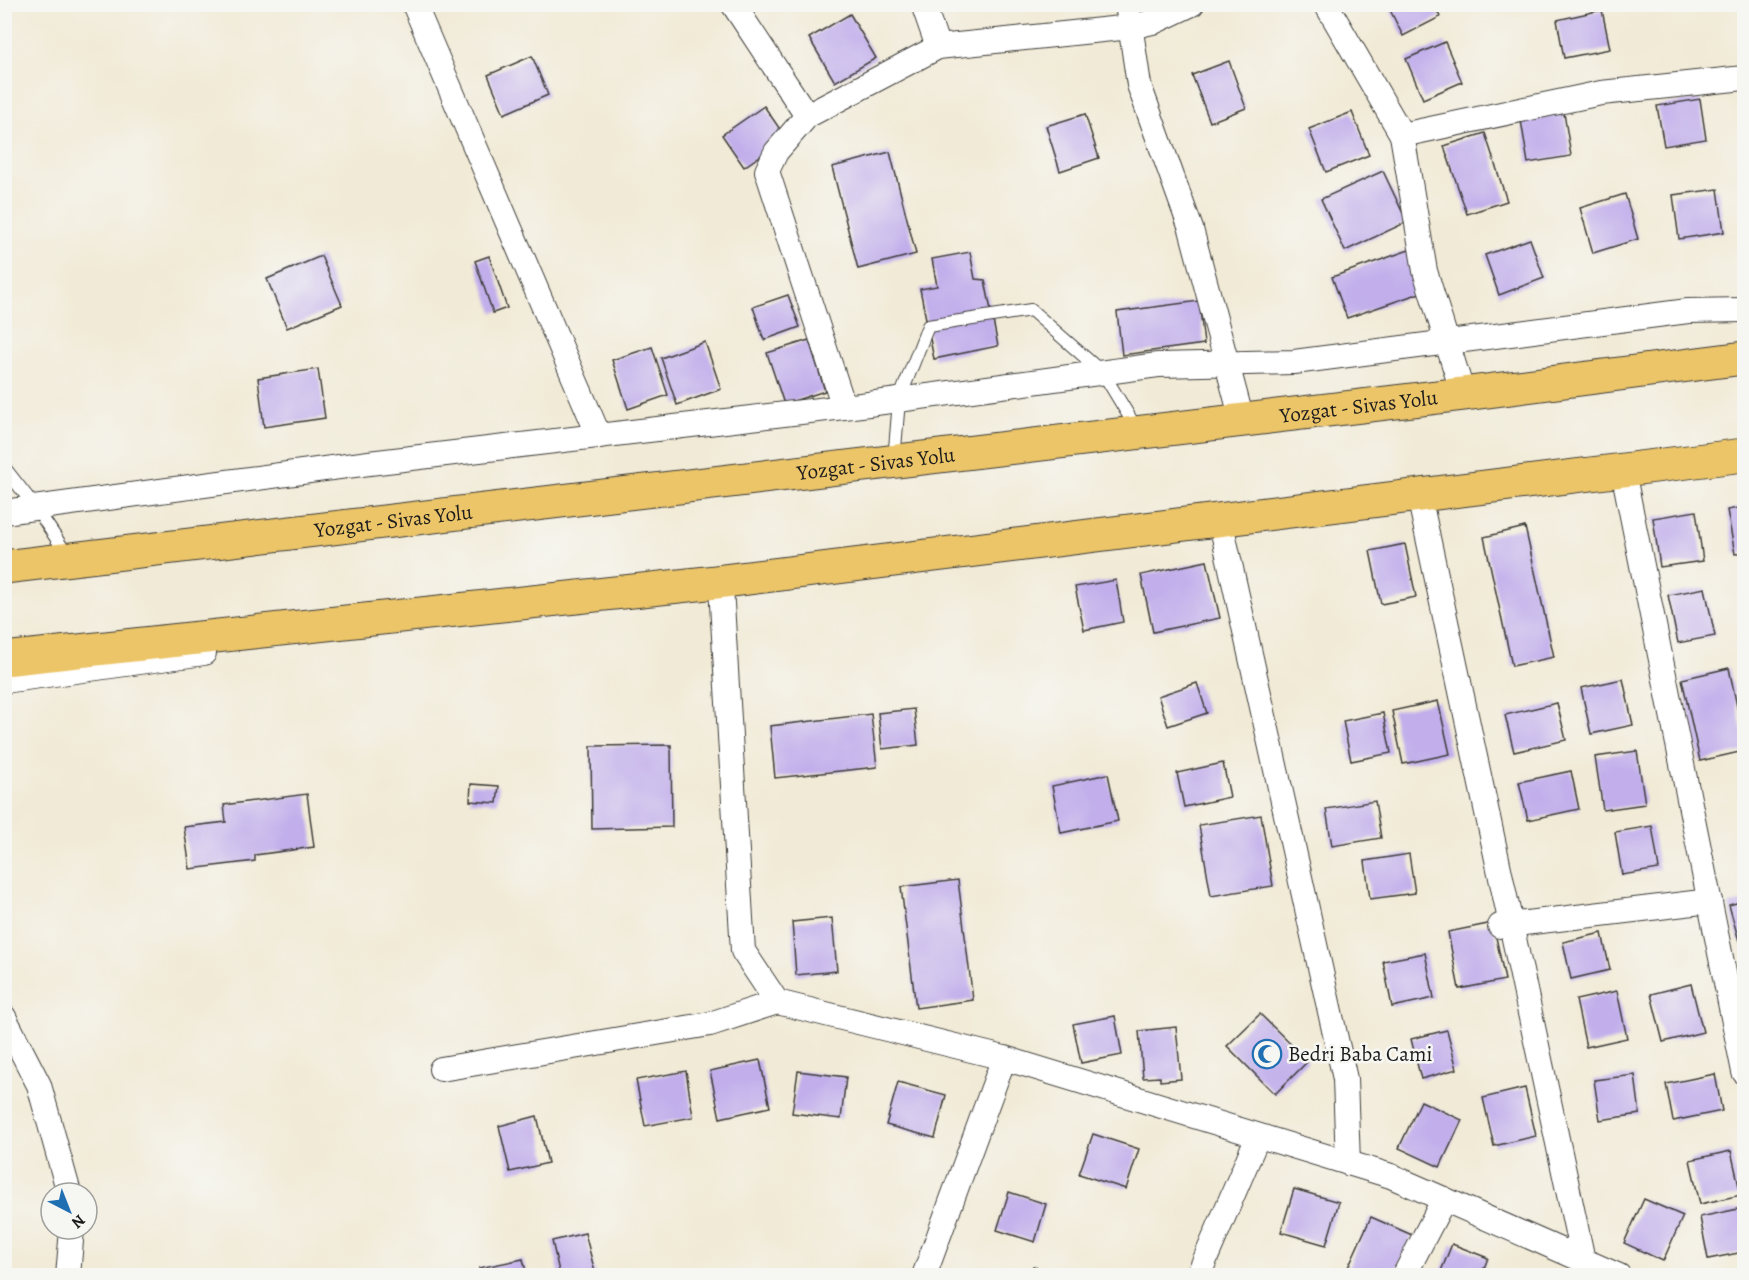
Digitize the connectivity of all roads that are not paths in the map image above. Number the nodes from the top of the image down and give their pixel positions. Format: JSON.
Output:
{"nodes":[{"id":1,"x":414,"y":4,"type":"edge"},
{"id":2,"x":733,"y":4,"type":"edge"},
{"id":3,"x":923,"y":4,"type":"edge"},
{"id":4,"x":1192,"y":4,"type":"edge"},
{"id":5,"x":1326,"y":4,"type":"edge"},
{"id":6,"x":1129,"y":16,"type":"edge"},
{"id":7,"x":938,"y":47,"type":"junction"},
{"id":8,"x":1744,"y":78,"type":"edge"},
{"id":9,"x":807,"y":116,"type":"junction"},
{"id":10,"x":1402,"y":135,"type":"junction"},
{"id":11,"x":1744,"y":310,"type":"edge"},
{"id":12,"x":1448,"y":342,"type":"junction"},
{"id":13,"x":1744,"y":358,"type":"edge"},
{"id":14,"x":1227,"y":363,"type":"junction"},
{"id":15,"x":1103,"y":373,"type":"junction"},
{"id":16,"x":1463,"y":394,"type":"junction"},
{"id":17,"x":899,"y":400,"type":"junction"},
{"id":18,"x":844,"y":407,"type":"junction"},
{"id":19,"x":1242,"y":420,"type":"junction"},
{"id":20,"x":1138,"y":432,"type":"junction"},
{"id":21,"x":599,"y":436,"type":"junction"},
{"id":22,"x":1744,"y":455,"type":"edge"},
{"id":23,"x":894,"y":461,"type":"junction"},
{"id":24,"x":1744,"y":465,"type":"edge"},
{"id":25,"x":4,"y":467,"type":"edge"},
{"id":26,"x":1625,"y":481,"type":"junction"},
{"id":27,"x":1421,"y":505,"type":"junction"},
{"id":28,"x":36,"y":508,"type":"junction"},
{"id":29,"x":4,"y":512,"type":"edge"},
{"id":30,"x":1222,"y":528,"type":"junction"},
{"id":31,"x":70,"y":560,"type":"junction"},
{"id":32,"x":4,"y":567,"type":"edge"},
{"id":33,"x":721,"y":587,"type":"junction"},
{"id":34,"x":4,"y":659,"type":"edge"},
{"id":35,"x":4,"y":681,"type":"edge"},
{"id":36,"x":1710,"y":901,"type":"junction"},
{"id":37,"x":1506,"y":926,"type":"junction"},
{"id":38,"x":1734,"y":965,"type":"edge"},
{"id":39,"x":777,"y":1002,"type":"junction"},
{"id":40,"x":4,"y":1017,"type":"edge"},
{"id":41,"x":1004,"y":1058,"type":"junction"},
{"id":42,"x":441,"y":1069,"type":"dead end"},
{"id":43,"x":1744,"y":1072,"type":"edge"},
{"id":44,"x":1258,"y":1136,"type":"junction"},
{"id":45,"x":1348,"y":1163,"type":"junction"},
{"id":46,"x":66,"y":1181,"type":"edge"},
{"id":47,"x":1444,"y":1199,"type":"junction"},
{"id":48,"x":71,"y":1241,"type":"edge"},
{"id":49,"x":1583,"y":1260,"type":"junction"},
{"id":50,"x":68,"y":1275,"type":"edge"},
{"id":51,"x":924,"y":1275,"type":"edge"},
{"id":52,"x":1198,"y":1275,"type":"edge"},
{"id":53,"x":1404,"y":1275,"type":"edge"},
{"id":54,"x":1619,"y":1275,"type":"edge"}],
"edges":[{"from":1,"to":21,"type":"street"},
{"from":2,"to":9,"type":"street"},
{"from":3,"to":7,"type":"street"},
{"from":4,"to":6,"type":"street"},
{"from":5,"to":10,"type":"street"},
{"from":6,"to":7,"type":"street"},
{"from":6,"to":14,"type":"street"},
{"from":7,"to":9,"type":"street"},
{"from":8,"to":10,"type":"street"},
{"from":9,"to":18,"type":"street"},
{"from":10,"to":12,"type":"street"},
{"from":11,"to":12,"type":"street"},
{"from":12,"to":14,"type":"street"},
{"from":12,"to":16,"type":"street"},
{"from":13,"to":16,"type":"highway","name":"Yozgat - Sivas Yolu"},
{"from":14,"to":15,"type":"street"},
{"from":14,"to":19,"type":"street"},
{"from":15,"to":17,"type":"street"},
{"from":15,"to":17,"type":"lane"},
{"from":15,"to":20,"type":"lane"},
{"from":16,"to":19,"type":"highway","name":"Yozgat - Sivas Yolu"},
{"from":17,"to":18,"type":"street"},
{"from":17,"to":23,"type":"lane"},
{"from":18,"to":21,"type":"street"},
{"from":19,"to":20,"type":"highway","name":"Yozgat - Sivas Yolu"},
{"from":20,"to":23,"type":"highway","name":"Yozgat - Sivas Yolu"},
{"from":21,"to":28,"type":"street"},
{"from":22,"to":34,"type":"highway"},
{"from":23,"to":31,"type":"highway","name":"Yozgat - Sivas Yolu"},
{"from":24,"to":26,"type":"street"},
{"from":25,"to":28,"type":"lane"},
{"from":26,"to":27,"type":"street"},
{"from":26,"to":36,"type":"street"},
{"from":27,"to":30,"type":"street"},
{"from":27,"to":37,"type":"street"},
{"from":28,"to":29,"type":"street"},
{"from":28,"to":31,"type":"lane"},
{"from":30,"to":33,"type":"street"},
{"from":30,"to":45,"type":"street"},
{"from":31,"to":32,"type":"highway","name":"Yozgat - Sivas Yolu"},
{"from":33,"to":35,"type":"street"},
{"from":33,"to":39,"type":"street"},
{"from":36,"to":37,"type":"street"},
{"from":36,"to":38,"type":"street"},
{"from":37,"to":49,"type":"street"},
{"from":38,"to":43,"type":"street"},
{"from":39,"to":41,"type":"street"},
{"from":39,"to":42,"type":"street"},
{"from":40,"to":46,"type":"street"},
{"from":41,"to":44,"type":"street"},
{"from":41,"to":51,"type":"street"},
{"from":44,"to":45,"type":"street"},
{"from":44,"to":52,"type":"street"},
{"from":45,"to":47,"type":"street"},
{"from":47,"to":49,"type":"street"},
{"from":47,"to":53,"type":"street"},
{"from":48,"to":50,"type":"street"},
{"from":49,"to":54,"type":"street"}]}
